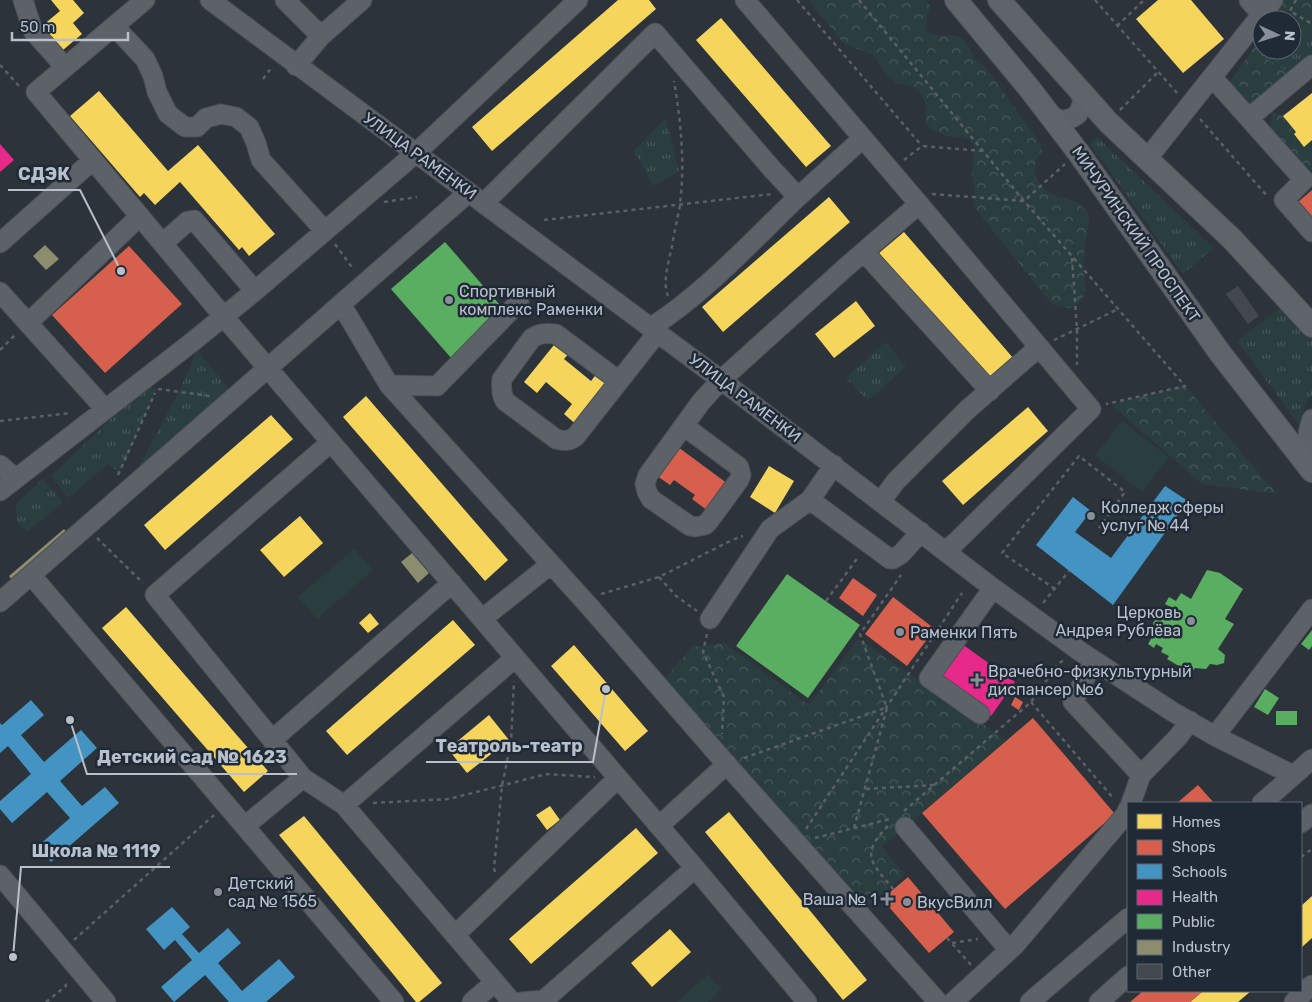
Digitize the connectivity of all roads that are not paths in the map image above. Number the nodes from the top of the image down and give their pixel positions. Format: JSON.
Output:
{"nodes":[{"id":1,"x":24,"y":0,"type":"edge"},
{"id":2,"x":145,"y":0,"type":"edge"},
{"id":3,"x":210,"y":0,"type":"edge"},
{"id":4,"x":286,"y":0,"type":"edge"},
{"id":5,"x":362,"y":0,"type":"edge"},
{"id":6,"x":578,"y":0,"type":"edge"},
{"id":7,"x":744,"y":0,"type":"edge"},
{"id":8,"x":956,"y":0,"type":"edge"},
{"id":9,"x":999,"y":0,"type":"edge"},
{"id":10,"x":1249,"y":0,"type":"edge"},
{"id":11,"x":1267,"y":8,"type":"edge"},
{"id":12,"x":114,"y":26,"type":"junction"},
{"id":13,"x":321,"y":36,"type":"junction"},
{"id":14,"x":1312,"y":65,"type":"edge"},
{"id":15,"x":296,"y":66,"type":"junction"},
{"id":16,"x":65,"y":67,"type":"junction"},
{"id":17,"x":1212,"y":77,"type":"junction"},
{"id":18,"x":1079,"y":89,"type":"junction"},
{"id":19,"x":1049,"y":113,"type":"junction"},
{"id":20,"x":1249,"y":118,"type":"junction"},
{"id":21,"x":863,"y":138,"type":"junction"},
{"id":22,"x":416,"y":153,"type":"junction"},
{"id":23,"x":1147,"y":159,"type":"junction"},
{"id":24,"x":93,"y":160,"type":"junction"},
{"id":25,"x":468,"y":193,"type":"junction"},
{"id":26,"x":796,"y":194,"type":"junction"},
{"id":27,"x":484,"y":204,"type":"junction"},
{"id":28,"x":919,"y":204,"type":"junction"},
{"id":29,"x":140,"y":216,"type":"junction"},
{"id":30,"x":325,"y":231,"type":"junction"},
{"id":31,"x":1312,"y":232,"type":"edge"},
{"id":32,"x":0,"y":243,"type":"edge"},
{"id":33,"x":163,"y":243,"type":"junction"},
{"id":34,"x":864,"y":252,"type":"junction"},
{"id":35,"x":255,"y":291,"type":"junction"},
{"id":36,"x":0,"y":292,"type":"edge"},
{"id":37,"x":519,"y":302,"type":"dead end"},
{"id":38,"x":341,"y":304,"type":"junction"},
{"id":39,"x":224,"y":317,"type":"junction"},
{"id":40,"x":28,"y":322,"type":"junction"},
{"id":41,"x":1312,"y":326,"type":"edge"},
{"id":42,"x":653,"y":330,"type":"junction"},
{"id":43,"x":1039,"y":347,"type":"junction"},
{"id":44,"x":268,"y":367,"type":"junction"},
{"id":45,"x":721,"y":380,"type":"junction"},
{"id":46,"x":619,"y":381,"type":"junction"},
{"id":47,"x":388,"y":385,"type":"junction"},
{"id":48,"x":990,"y":391,"type":"junction"},
{"id":49,"x":105,"y":409,"type":"junction"},
{"id":50,"x":1312,"y":419,"type":"edge"},
{"id":51,"x":684,"y":426,"type":"junction"},
{"id":52,"x":331,"y":442,"type":"junction"},
{"id":53,"x":834,"y":465,"type":"junction"},
{"id":54,"x":0,"y":466,"type":"edge"},
{"id":55,"x":1312,"y":471,"type":"edge"},
{"id":56,"x":15,"y":478,"type":"junction"},
{"id":57,"x":0,"y":491,"type":"edge"},
{"id":58,"x":810,"y":500,"type":"junction"},
{"id":59,"x":881,"y":501,"type":"junction"},
{"id":60,"x":921,"y":532,"type":"junction"},
{"id":61,"x":945,"y":551,"type":"junction"},
{"id":62,"x":551,"y":564,"type":"junction"},
{"id":63,"x":31,"y":575,"type":"junction"},
{"id":64,"x":452,"y":583,"type":"junction"},
{"id":65,"x":993,"y":588,"type":"junction"},
{"id":66,"x":0,"y":602,"type":"edge"},
{"id":67,"x":1312,"y":609,"type":"edge"},
{"id":68,"x":710,"y":618,"type":"road end"},
{"id":69,"x":482,"y":619,"type":"junction"},
{"id":70,"x":1088,"y":656,"type":"junction"},
{"id":71,"x":515,"y":658,"type":"junction"},
{"id":72,"x":980,"y":714,"type":"dead end"},
{"id":73,"x":1190,"y":721,"type":"junction"},
{"id":74,"x":1215,"y":736,"type":"junction"},
{"id":75,"x":272,"y":740,"type":"junction"},
{"id":76,"x":1312,"y":759,"type":"edge"},
{"id":77,"x":724,"y":761,"type":"junction"},
{"id":78,"x":1293,"y":775,"type":"junction"},
{"id":79,"x":1141,"y":776,"type":"junction"},
{"id":80,"x":302,"y":778,"type":"junction"},
{"id":81,"x":618,"y":778,"type":"junction"},
{"id":82,"x":1131,"y":802,"type":"edge"},
{"id":83,"x":1263,"y":802,"type":"edge"},
{"id":84,"x":344,"y":805,"type":"junction"},
{"id":85,"x":1127,"y":810,"type":"edge"},
{"id":86,"x":1312,"y":814,"type":"edge"},
{"id":87,"x":1302,"y":822,"type":"edge"},
{"id":88,"x":901,"y":823,"type":"road end"},
{"id":89,"x":245,"y":826,"type":"junction"},
{"id":90,"x":659,"y":826,"type":"junction"},
{"id":91,"x":695,"y":868,"type":"junction"},
{"id":92,"x":0,"y":875,"type":"edge"},
{"id":93,"x":1127,"y":919,"type":"edge"},
{"id":94,"x":455,"y":935,"type":"junction"},
{"id":95,"x":1009,"y":950,"type":"junction"},
{"id":96,"x":1127,"y":977,"type":"edge"},
{"id":97,"x":495,"y":982,"type":"junction"},
{"id":98,"x":1312,"y":985,"type":"edge"},
{"id":99,"x":1034,"y":1001,"type":"edge"},
{"id":100,"x":106,"y":1002,"type":"edge"},
{"id":101,"x":394,"y":1002,"type":"edge"},
{"id":102,"x":472,"y":1002,"type":"edge"},
{"id":103,"x":512,"y":1002,"type":"edge"},
{"id":104,"x":521,"y":1002,"type":"edge"},
{"id":105,"x":807,"y":1002,"type":"edge"},
{"id":106,"x":938,"y":1002,"type":"edge"},
{"id":107,"x":953,"y":1002,"type":"edge"},
{"id":108,"x":1099,"y":1002,"type":"edge"},
{"id":109,"x":1294,"y":1002,"type":"edge"}],
"edges":[{"from":1,"to":16,"type":"street"},
{"from":2,"to":12,"type":"street"},
{"from":3,"to":15,"type":"street","name":"УЛИЦА РАМЕНКИ"},
{"from":4,"to":13,"type":"street"},
{"from":5,"to":13,"type":"street"},
{"from":6,"to":22,"type":"street"},
{"from":7,"to":21,"type":"street"},
{"from":8,"to":19,"type":"main road","name":"МИЧУРИНСКИЙ ПРОСПЕКТ"},
{"from":9,"to":18,"type":"main road"},
{"from":10,"to":11,"type":"street"},
{"from":11,"to":17,"type":"street"},
{"from":12,"to":16,"type":"street"},
{"from":12,"to":30,"type":"street"},
{"from":13,"to":15,"type":"street"},
{"from":14,"to":20,"type":"street"},
{"from":15,"to":22,"type":"street","name":"УЛИЦА РАМЕНКИ"},
{"from":16,"to":24,"type":"street"},
{"from":17,"to":20,"type":"street"},
{"from":17,"to":23,"type":"street"},
{"from":18,"to":19,"type":"street"},
{"from":18,"to":23,"type":"main road"},
{"from":19,"to":55,"type":"main road","name":"МИЧУРИНСКИЙ ПРОСПЕКТ"},
{"from":20,"to":31,"type":"street"},
{"from":21,"to":26,"type":"street"},
{"from":21,"to":28,"type":"street"},
{"from":22,"to":25,"type":"street","name":"УЛИЦА РАМЕНКИ"},
{"from":22,"to":30,"type":"street"},
{"from":23,"to":41,"type":"main road"},
{"from":24,"to":29,"type":"street"},
{"from":24,"to":32,"type":"street"},
{"from":25,"to":27,"type":"street","name":"УЛИЦА РАМЕНКИ"},
{"from":25,"to":38,"type":"street"},
{"from":26,"to":27,"type":"street"},
{"from":26,"to":42,"type":"street"},
{"from":27,"to":42,"type":"street","name":"УЛИЦА РАМЕНКИ"},
{"from":28,"to":34,"type":"street"},
{"from":28,"to":43,"type":"street"},
{"from":29,"to":33,"type":"street"},
{"from":29,"to":40,"type":"street"},
{"from":30,"to":35,"type":"street"},
{"from":33,"to":35,"type":"street"},
{"from":33,"to":39,"type":"street"},
{"from":34,"to":45,"type":"street"},
{"from":34,"to":48,"type":"street"},
{"from":35,"to":39,"type":"street"},
{"from":36,"to":40,"type":"street"},
{"from":37,"to":47,"type":"street"},
{"from":38,"to":44,"type":"street"},
{"from":38,"to":47,"type":"street"},
{"from":39,"to":44,"type":"street"},
{"from":39,"to":49,"type":"street"},
{"from":40,"to":49,"type":"street"},
{"from":42,"to":45,"type":"street","name":"УЛИЦА РАМЕНКИ"},
{"from":42,"to":46,"type":"street"},
{"from":43,"to":48,"type":"street"},
{"from":43,"to":61,"type":"street"},
{"from":44,"to":52,"type":"street"},
{"from":44,"to":63,"type":"street"},
{"from":45,"to":51,"type":"street"},
{"from":45,"to":53,"type":"street","name":"УЛИЦА РАМЕНКИ"},
{"from":46,"to":46,"type":"street"},
{"from":47,"to":62,"type":"street"},
{"from":48,"to":59,"type":"street"},
{"from":49,"to":56,"type":"street"},
{"from":50,"to":55,"type":"street"},
{"from":51,"to":51,"type":"street"},
{"from":52,"to":64,"type":"street"},
{"from":52,"to":75,"type":"street"},
{"from":53,"to":58,"type":"street"},
{"from":53,"to":59,"type":"street","name":"УЛИЦА РАМЕНКИ"},
{"from":54,"to":56,"type":"street"},
{"from":56,"to":57,"type":"street"},
{"from":58,"to":60,"type":"street"},
{"from":58,"to":68,"type":"street"},
{"from":59,"to":60,"type":"street","name":"УЛИЦА РАМЕНКИ"},
{"from":60,"to":61,"type":"street","name":"УЛИЦА РАМЕНКИ"},
{"from":61,"to":65,"type":"street","name":"УЛИЦА РАМЕНКИ"},
{"from":62,"to":69,"type":"street"},
{"from":62,"to":77,"type":"street"},
{"from":63,"to":66,"type":"street"},
{"from":63,"to":89,"type":"street"},
{"from":64,"to":69,"type":"street"},
{"from":64,"to":75,"type":"street"},
{"from":65,"to":70,"type":"street","name":"УЛИЦА РАМЕНКИ"},
{"from":65,"to":72,"type":"street"},
{"from":67,"to":74,"type":"street"},
{"from":69,"to":71,"type":"street"},
{"from":70,"to":73,"type":"street","name":"УЛИЦА РАМЕНКИ"},
{"from":70,"to":79,"type":"street"},
{"from":71,"to":81,"type":"street"},
{"from":71,"to":84,"type":"street"},
{"from":73,"to":74,"type":"street","name":"УЛИЦА РАМЕНКИ"},
{"from":73,"to":79,"type":"street"},
{"from":74,"to":78,"type":"street","name":"УЛИЦА РАМЕНКИ"},
{"from":75,"to":80,"type":"street"},
{"from":76,"to":78,"type":"street"},
{"from":77,"to":90,"type":"street"},
{"from":77,"to":106,"type":"street"},
{"from":78,"to":83,"type":"street"},
{"from":79,"to":82,"type":"street"},
{"from":80,"to":84,"type":"street"},
{"from":80,"to":89,"type":"street"},
{"from":81,"to":90,"type":"street"},
{"from":81,"to":94,"type":"street"},
{"from":84,"to":94,"type":"street"},
{"from":85,"to":95,"type":"street"},
{"from":86,"to":87,"type":"street"},
{"from":88,"to":95,"type":"street"},
{"from":89,"to":101,"type":"street"},
{"from":90,"to":91,"type":"street"},
{"from":91,"to":104,"type":"street"},
{"from":91,"to":105,"type":"street"},
{"from":92,"to":100,"type":"street"},
{"from":93,"to":99,"type":"street"},
{"from":94,"to":97,"type":"street"},
{"from":95,"to":107,"type":"street"},
{"from":96,"to":108,"type":"street"},
{"from":97,"to":102,"type":"street"},
{"from":97,"to":103,"type":"street"},
{"from":98,"to":109,"type":"street"}]}
